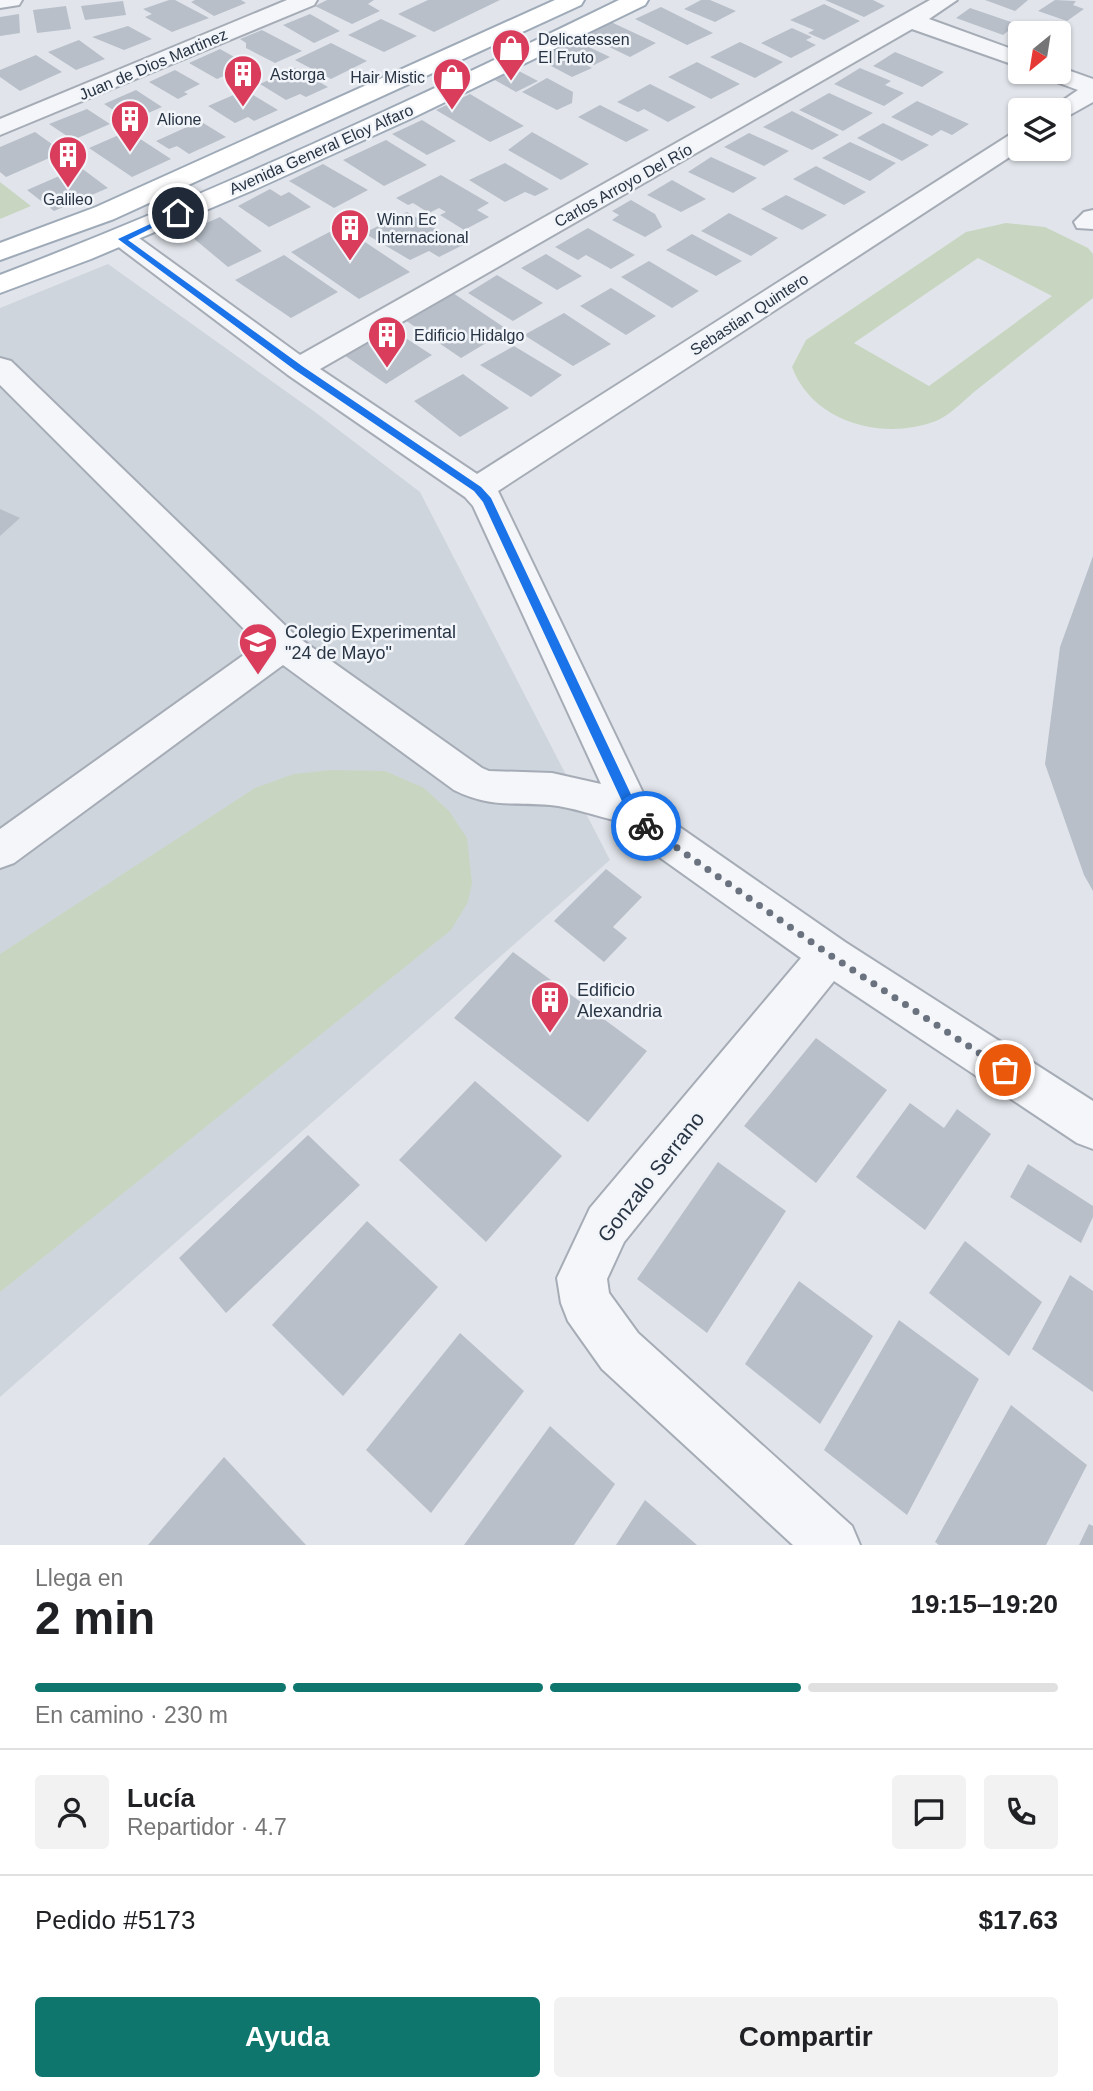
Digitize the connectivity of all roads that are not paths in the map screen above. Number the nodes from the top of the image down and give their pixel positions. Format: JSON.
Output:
{"nodes":[{"id":1,"x":11,"y":0,"type":"edge"},
{"id":2,"x":306,"y":0,"type":"edge"},
{"id":3,"x":573,"y":0,"type":"edge"},
{"id":4,"x":637,"y":0,"type":"edge"},
{"id":5,"x":946,"y":0,"type":"edge"},
{"id":6,"x":0,"y":1,"type":"edge"},
{"id":7,"x":913,"y":21,"type":"junction"},
{"id":8,"x":1008,"y":56,"type":"edge"},
{"id":9,"x":1071,"y":80,"type":"edge"},
{"id":10,"x":1093,"y":89,"type":"edge"},
{"id":11,"x":1071,"y":105,"type":"edge"},
{"id":12,"x":0,"y":128,"type":"edge"},
{"id":13,"x":1008,"y":147,"type":"edge"},
{"id":14,"x":122,"y":239,"type":"junction"},
{"id":15,"x":0,"y":252,"type":"edge"},
{"id":16,"x":0,"y":285,"type":"edge"},
{"id":17,"x":0,"y":368,"type":"edge"},
{"id":18,"x":299,"y":368,"type":"junction"},
{"id":19,"x":477,"y":489,"type":"junction"},
{"id":20,"x":283,"y":646,"type":"junction"},
{"id":21,"x":631,"y":808,"type":"junction"},
{"id":22,"x":0,"y":851,"type":"edge"},
{"id":23,"x":830,"y":955,"type":"junction"},
{"id":24,"x":1093,"y":1127,"type":"edge"},
{"id":25,"x":833,"y":1545,"type":"edge"}],
"edges":[{"from":1,"to":6,"type":"street"},
{"from":2,"to":12,"type":"street","name":"Juan de Dios Martinez"},
{"from":3,"to":15,"type":"main road","name":"Avenida General Eloy Alfaro"},
{"from":4,"to":14,"type":"main road","name":"Avenida General Eloy Alfaro"},
{"from":5,"to":7,"type":"street","name":"Carlos Arroyo Del Río"},
{"from":7,"to":8,"type":"street"},
{"from":7,"to":18,"type":"street","name":"Carlos Arroyo Del Río"},
{"from":9,"to":10,"type":"street"},
{"from":10,"to":11,"type":"street"},
{"from":13,"to":19,"type":"street","name":"Sebastian Quintero"},
{"from":14,"to":16,"type":"main road","name":"Avenida General Eloy Alfaro"},
{"from":14,"to":18,"type":"street"},
{"from":17,"to":20,"type":"street"},
{"from":18,"to":19,"type":"street"},
{"from":19,"to":21,"type":"street"},
{"from":20,"to":21,"type":"street"},
{"from":20,"to":22,"type":"street"},
{"from":21,"to":23,"type":"street"},
{"from":23,"to":24,"type":"street"},
{"from":23,"to":25,"type":"street","name":"Gonzalo Serrano"}]}
